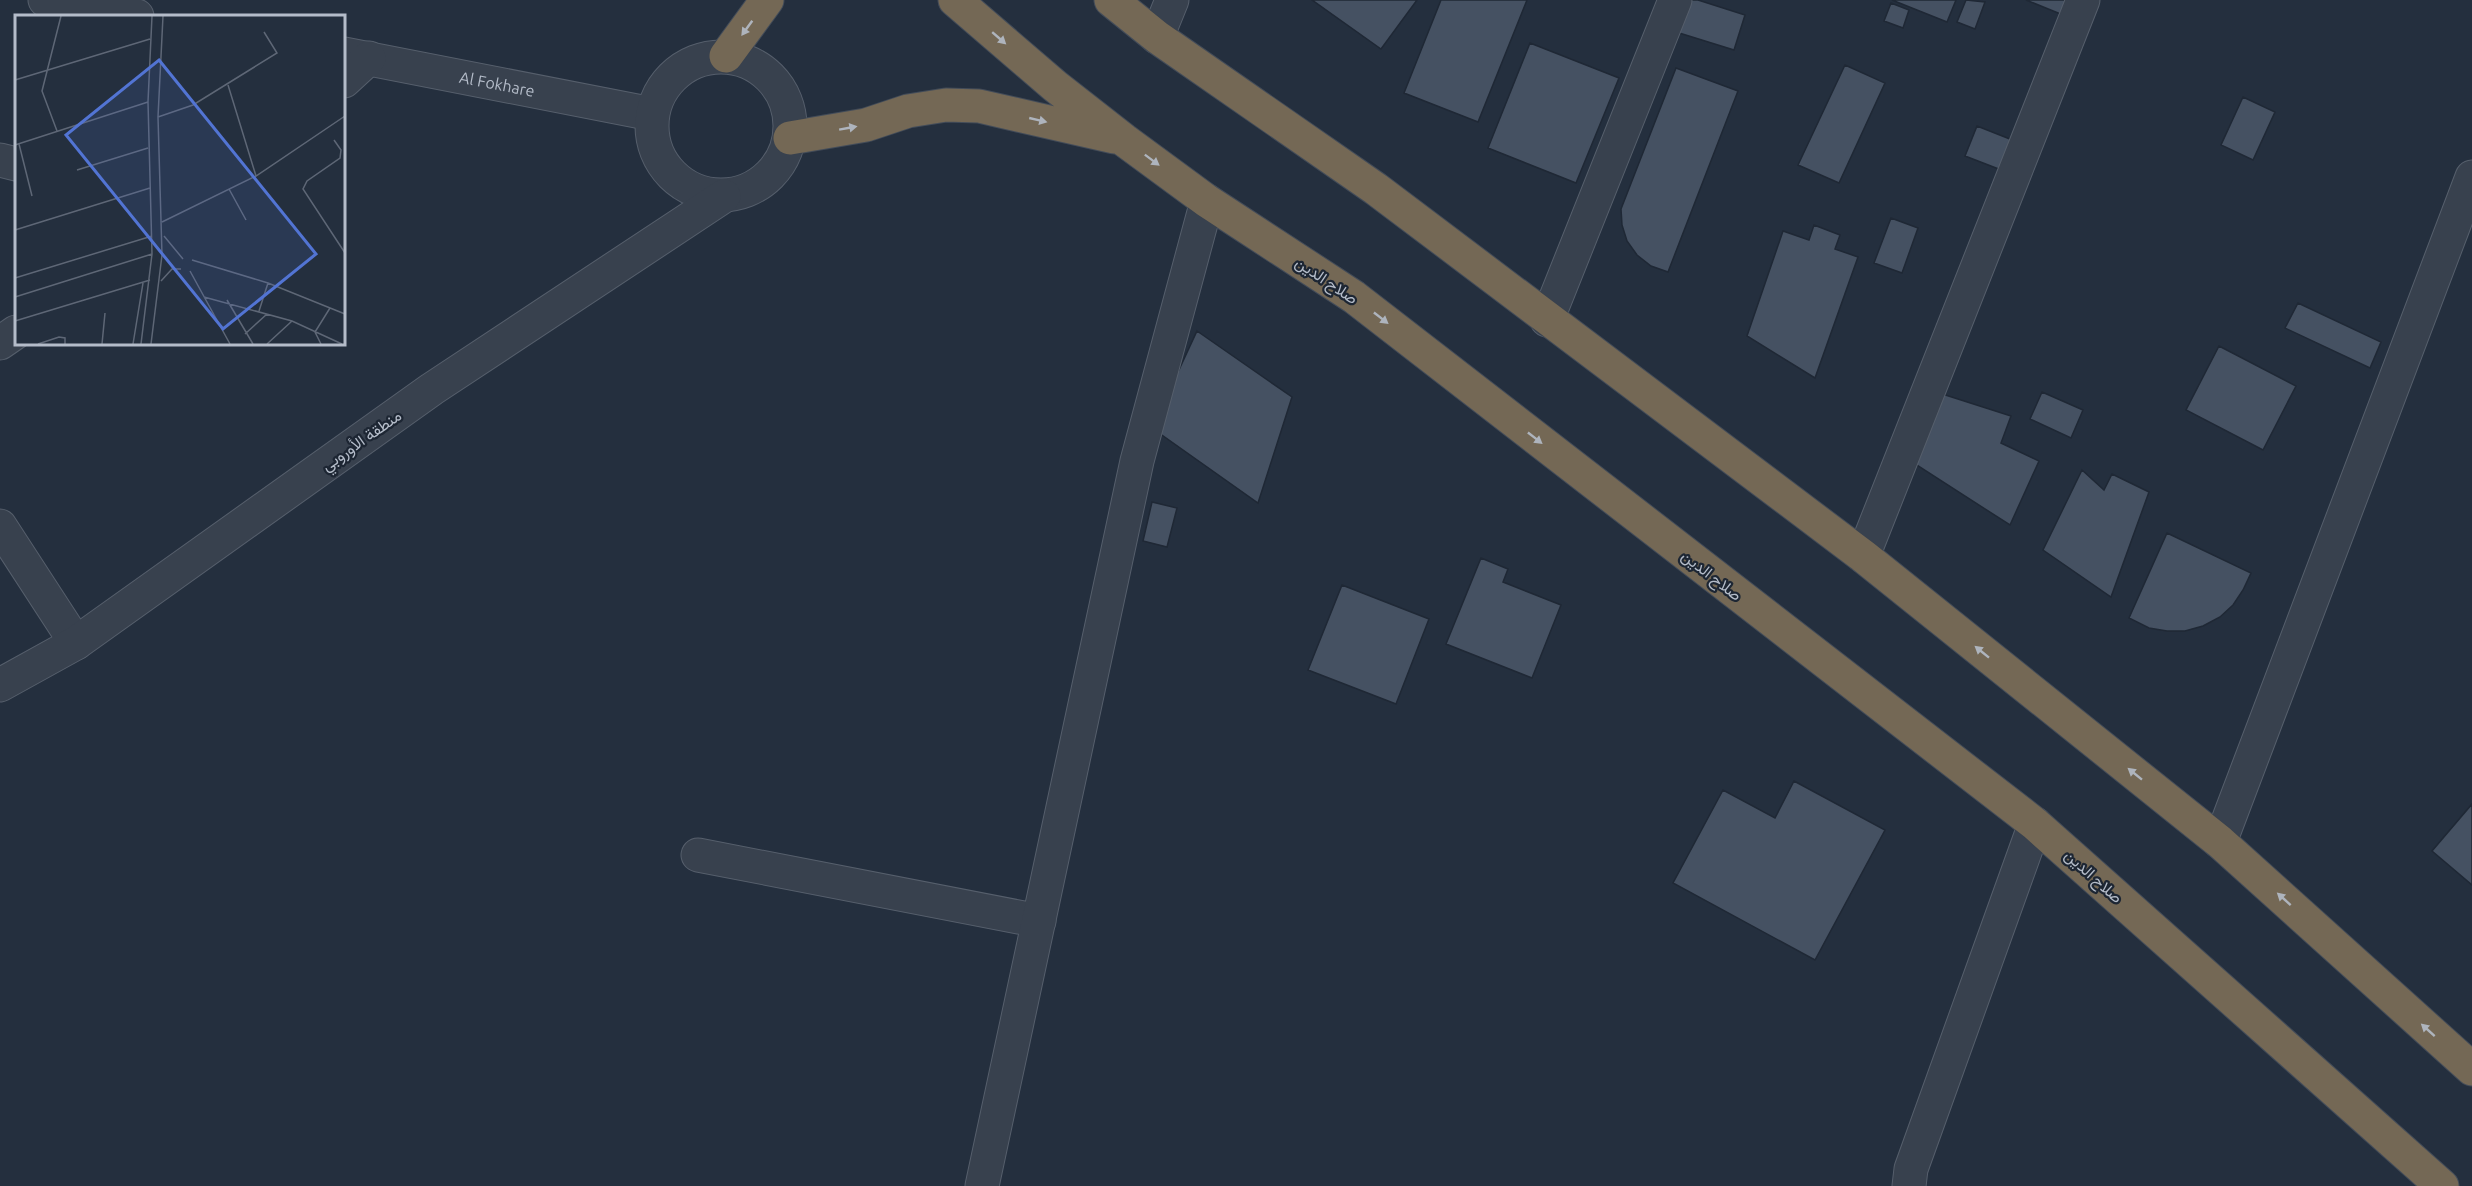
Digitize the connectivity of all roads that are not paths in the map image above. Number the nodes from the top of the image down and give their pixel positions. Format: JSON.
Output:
{"nodes":[{"id":1,"x":45,"y":0,"type":"edge"},
{"id":2,"x":767,"y":0,"type":"edge"},
{"id":3,"x":955,"y":0,"type":"edge"},
{"id":4,"x":1111,"y":0,"type":"edge"},
{"id":5,"x":1172,"y":0,"type":"edge"},
{"id":6,"x":1675,"y":0,"type":"edge"},
{"id":7,"x":2083,"y":0,"type":"edge"},
{"id":8,"x":131,"y":15,"type":"edge"},
{"id":9,"x":1157,"y":37,"type":"junction"},
{"id":10,"x":356,"y":56,"type":"edge"},
{"id":11,"x":726,"y":56,"type":"junction"},
{"id":12,"x":345,"y":79,"type":"edge"},
{"id":13,"x":652,"y":114,"type":"junction"},
{"id":14,"x":790,"y":138,"type":"junction"},
{"id":15,"x":1124,"y":140,"type":"junction"},
{"id":16,"x":0,"y":160,"type":"edge"},
{"id":17,"x":15,"y":164,"type":"edge"},
{"id":18,"x":2472,"y":177,"type":"edge"},
{"id":19,"x":724,"y":196,"type":"junction"},
{"id":20,"x":1207,"y":201,"type":"junction"},
{"id":21,"x":1547,"y":321,"type":"junction"},
{"id":22,"x":15,"y":333,"type":"edge"},
{"id":23,"x":0,"y":343,"type":"edge"},
{"id":24,"x":0,"y":525,"type":"edge"},
{"id":25,"x":1863,"y":556,"type":"junction"},
{"id":26,"x":76,"y":643,"type":"junction"},
{"id":27,"x":0,"y":685,"type":"edge"},
{"id":28,"x":2035,"y":824,"type":"junction"},
{"id":29,"x":2220,"y":842,"type":"junction"},
{"id":30,"x":698,"y":855,"type":"dead end"},
{"id":31,"x":1039,"y":921,"type":"junction"},
{"id":32,"x":2472,"y":1069,"type":"edge"},
{"id":33,"x":982,"y":1186,"type":"edge"},
{"id":34,"x":1909,"y":1186,"type":"edge"},
{"id":35,"x":2442,"y":1186,"type":"edge"}],
"edges":[{"from":1,"to":8,"type":"street"},
{"from":2,"to":11,"type":"highway","one_way":true},
{"from":3,"to":15,"type":"highway","name":"صلاح الدين","one_way":true},
{"from":4,"to":9,"type":"highway"},
{"from":5,"to":9,"type":"street"},
{"from":6,"to":21,"type":"street"},
{"from":7,"to":25,"type":"street"},
{"from":9,"to":21,"type":"highway"},
{"from":10,"to":12,"type":"street"},
{"from":10,"to":13,"type":"street","name":"Al Fokhare"},
{"from":11,"to":13,"type":"street"},
{"from":11,"to":14,"type":"street"},
{"from":13,"to":19,"type":"street"},
{"from":14,"to":15,"type":"highway","one_way":true},
{"from":14,"to":19,"type":"street"},
{"from":15,"to":20,"type":"highway","name":"صلاح الدين","one_way":true},
{"from":16,"to":17,"type":"street"},
{"from":18,"to":29,"type":"street"},
{"from":19,"to":26,"type":"street","name":"منطقة الأوروبي"},
{"from":20,"to":28,"type":"highway","name":"صلاح الدين","one_way":true},
{"from":20,"to":31,"type":"street"},
{"from":21,"to":25,"type":"highway"},
{"from":22,"to":23,"type":"street"},
{"from":24,"to":26,"type":"street"},
{"from":29,"to":25,"type":"highway","one_way":true},
{"from":26,"to":27,"type":"street","name":"منطقة الأوروبي"},
{"from":28,"to":34,"type":"street"},
{"from":28,"to":35,"type":"highway","name":"صلاح الدين"},
{"from":32,"to":29,"type":"highway","one_way":true},
{"from":30,"to":31,"type":"street"},
{"from":31,"to":33,"type":"street"}]}
